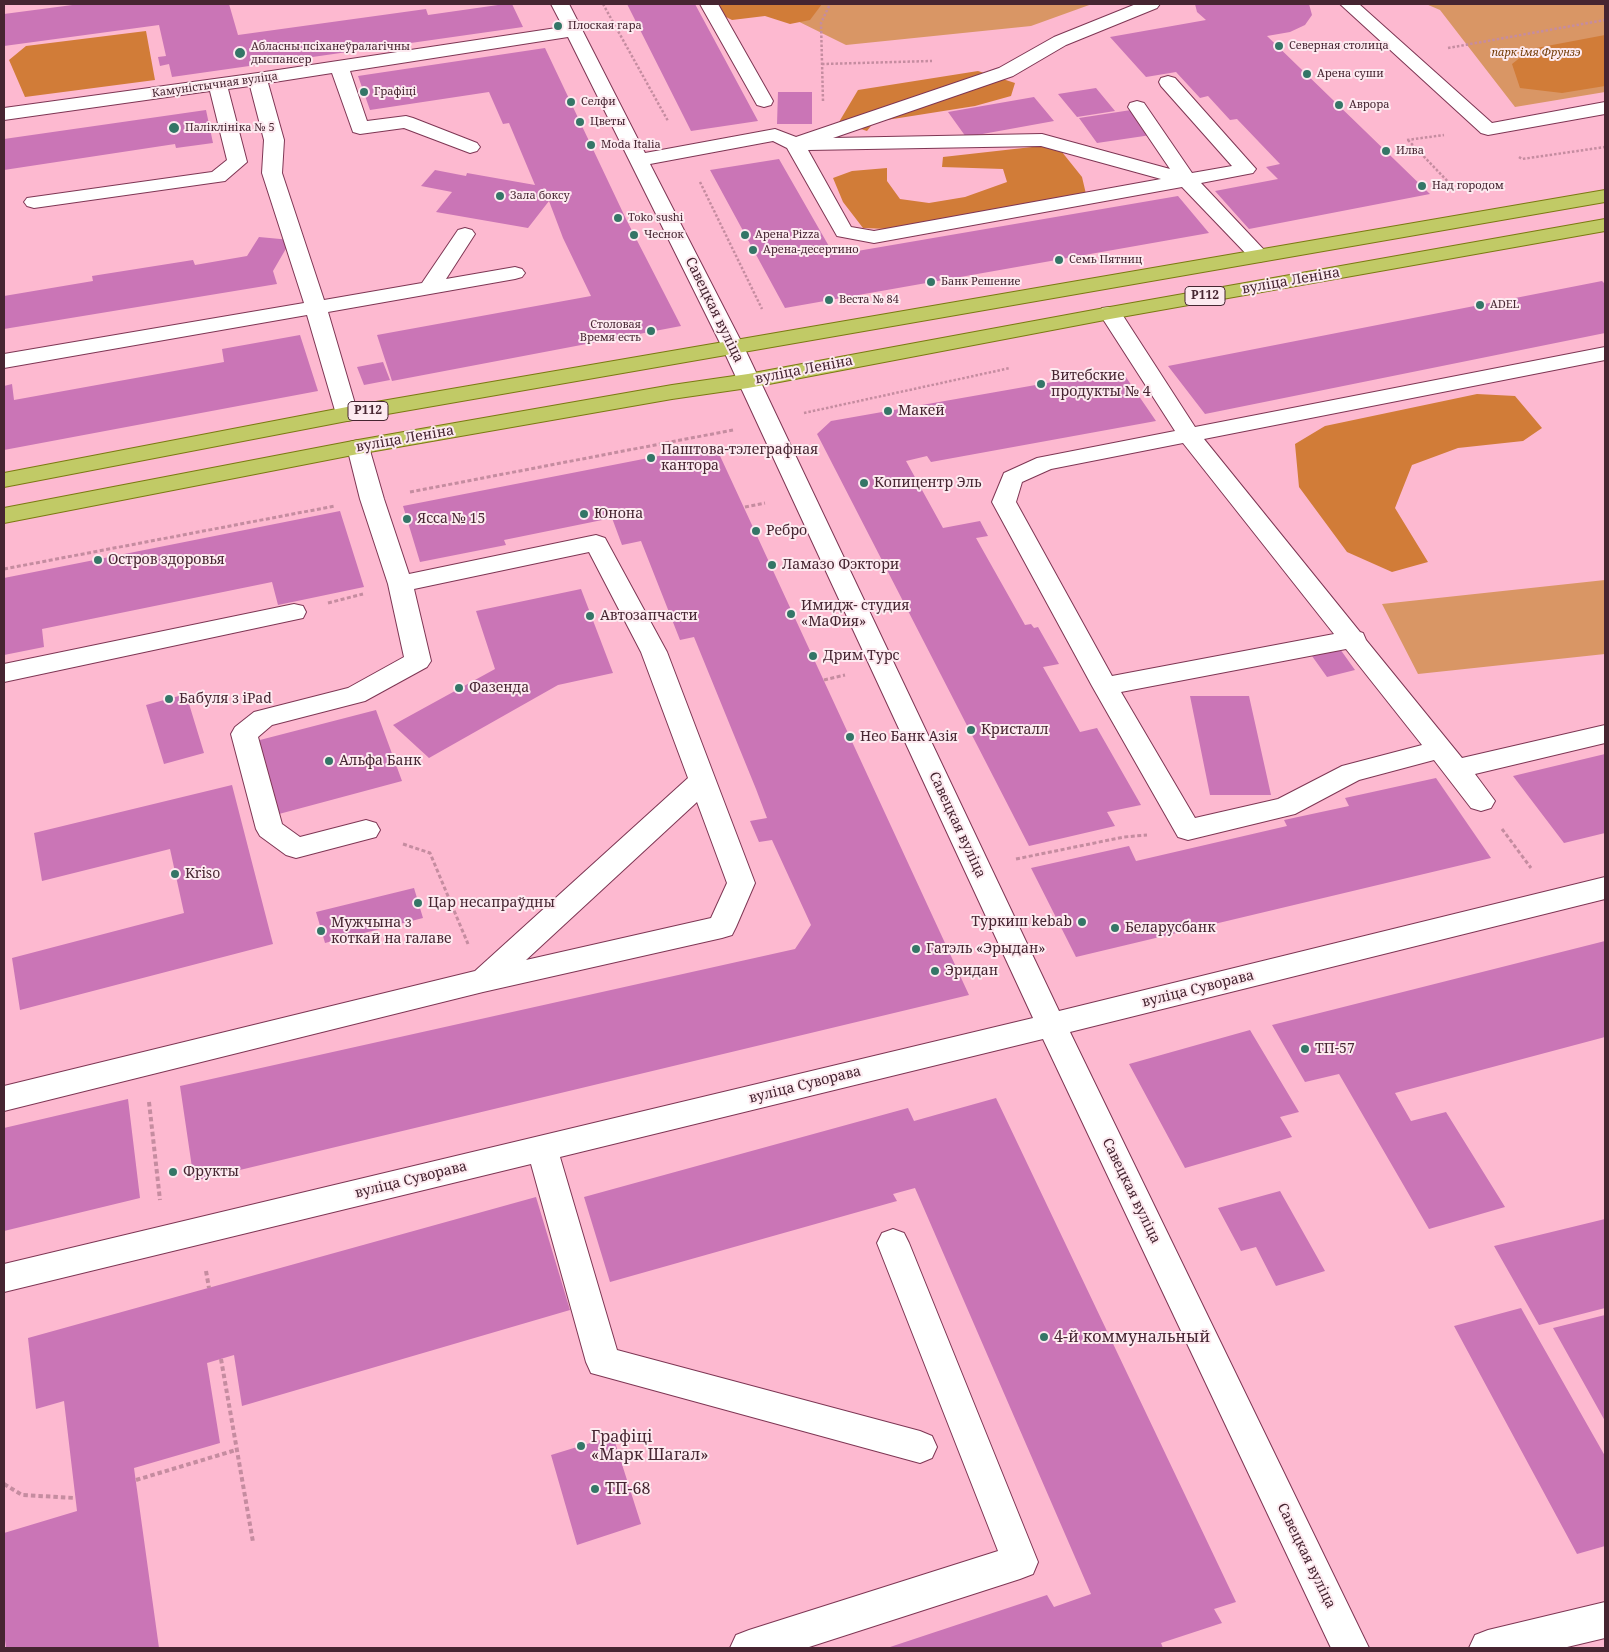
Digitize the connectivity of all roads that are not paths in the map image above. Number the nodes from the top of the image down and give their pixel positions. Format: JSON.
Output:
{"nodes":[{"id":1,"x":560,"y":4,"type":"edge"},
{"id":2,"x":709,"y":4,"type":"edge"},
{"id":3,"x":1151,"y":4,"type":"edge"},
{"id":4,"x":1349,"y":4,"type":"edge"},
{"id":5,"x":574,"y":31,"type":"junction"},
{"id":6,"x":339,"y":66,"type":"junction"},
{"id":7,"x":258,"y":79,"type":"junction"},
{"id":8,"x":1168,"y":82,"type":"dead end"},
{"id":9,"x":218,"y":84,"type":"junction"},
{"id":10,"x":764,"y":101,"type":"dead end"},
{"id":11,"x":1137,"y":107,"type":"dead end"},
{"id":12,"x":1605,"y":108,"type":"edge"},
{"id":13,"x":4,"y":114,"type":"edge"},
{"id":14,"x":795,"y":144,"type":"junction"},
{"id":15,"x":470,"y":146,"type":"dead end"},
{"id":16,"x":638,"y":160,"type":"junction"},
{"id":17,"x":1187,"y":180,"type":"junction"},
{"id":18,"x":1605,"y":196,"type":"edge"},
{"id":19,"x":34,"y":202,"type":"dead end"},
{"id":20,"x":1605,"y":225,"type":"edge"},
{"id":21,"x":465,"y":234,"type":"dead end"},
{"id":22,"x":1258,"y":256,"type":"junction"},
{"id":23,"x":516,"y":273,"type":"dead end"},
{"id":24,"x":429,"y":288,"type":"junction"},
{"id":25,"x":316,"y":308,"type":"junction"},
{"id":26,"x":1110,"y":313,"type":"junction"},
{"id":27,"x":733,"y":347,"type":"junction"},
{"id":28,"x":1605,"y":353,"type":"edge"},
{"id":29,"x":4,"y":362,"type":"edge"},
{"id":30,"x":748,"y":381,"type":"junction"},
{"id":31,"x":347,"y":414,"type":"junction"},
{"id":32,"x":1189,"y":435,"type":"junction"},
{"id":33,"x":358,"y":447,"type":"junction"},
{"id":34,"x":4,"y":480,"type":"edge"},
{"id":35,"x":4,"y":516,"type":"edge"},
{"id":36,"x":400,"y":584,"type":"junction"},
{"id":37,"x":294,"y":612,"type":"road end"},
{"id":38,"x":1354,"y":639,"type":"junction"},
{"id":39,"x":4,"y":673,"type":"edge"},
{"id":40,"x":1105,"y":686,"type":"junction"},
{"id":41,"x":1605,"y":734,"type":"edge"},
{"id":42,"x":1448,"y":759,"type":"junction"},
{"id":43,"x":702,"y":781,"type":"junction"},
{"id":44,"x":1481,"y":801,"type":"road end"},
{"id":45,"x":366,"y":830,"type":"road end"},
{"id":46,"x":1605,"y":888,"type":"edge"},
{"id":47,"x":483,"y":981,"type":"junction"},
{"id":48,"x":1052,"y":1025,"type":"junction"},
{"id":49,"x":4,"y":1099,"type":"edge"},
{"id":50,"x":542,"y":1148,"type":"junction"},
{"id":51,"x":893,"y":1242,"type":"dead end"},
{"id":52,"x":4,"y":1278,"type":"edge"},
{"id":53,"x":920,"y":1447,"type":"dead end"},
{"id":54,"x":1605,"y":1620,"type":"edge"},
{"id":55,"x":749,"y":1648,"type":"edge"},
{"id":56,"x":1350,"y":1648,"type":"edge"},
{"id":57,"x":1488,"y":1648,"type":"edge"}],
"edges":[{"from":1,"to":5,"type":"street","name":"Савецкая вуліца"},
{"from":2,"to":10,"type":"street"},
{"from":3,"to":14,"type":"street"},
{"from":4,"to":12,"type":"street"},
{"from":5,"to":6,"type":"street","name":"Камуністычная вуліца"},
{"from":5,"to":16,"type":"street","name":"Савецкая вуліца"},
{"from":6,"to":7,"type":"street","name":"Камуністычная вуліца"},
{"from":6,"to":15,"type":"street"},
{"from":7,"to":9,"type":"street","name":"Камуністычная вуліца"},
{"from":7,"to":25,"type":"street"},
{"from":8,"to":17,"type":"street"},
{"from":9,"to":13,"type":"street","name":"Камуністычная вуліца"},
{"from":9,"to":19,"type":"street"},
{"from":11,"to":17,"type":"street"},
{"from":14,"to":16,"type":"street"},
{"from":14,"to":17,"type":"street"},
{"from":14,"to":17,"type":"street"},
{"from":16,"to":27,"type":"street","name":"Савецкая вуліца"},
{"from":17,"to":22,"type":"street"},
{"from":18,"to":22,"type":"main road","number":"Р112"},
{"from":20,"to":26,"type":"main road","name":"вуліца Леніна","number":"Р112"},
{"from":21,"to":24,"type":"street"},
{"from":22,"to":27,"type":"main road","number":"Р112"},
{"from":23,"to":24,"type":"street"},
{"from":24,"to":25,"type":"street"},
{"from":25,"to":29,"type":"street"},
{"from":25,"to":31,"type":"street"},
{"from":26,"to":30,"type":"main road","name":"вуліца Леніна","number":"Р112"},
{"from":26,"to":32,"type":"street"},
{"from":27,"to":30,"type":"street","name":"Савецкая вуліца"},
{"from":27,"to":31,"type":"main road","number":"Р112"},
{"from":28,"to":32,"type":"street"},
{"from":30,"to":33,"type":"main road","name":"вуліца Леніна","number":"Р112"},
{"from":30,"to":48,"type":"street","name":"Савецкая вуліца"},
{"from":31,"to":34,"type":"main road","number":"Р112"},
{"from":32,"to":38,"type":"street"},
{"from":32,"to":40,"type":"street"},
{"from":33,"to":35,"type":"main road","name":"вуліца Леніна","number":"Р112"},
{"from":33,"to":36,"type":"street"},
{"from":36,"to":43,"type":"street"},
{"from":36,"to":45,"type":"street"},
{"from":37,"to":39,"type":"street"},
{"from":38,"to":40,"type":"street"},
{"from":38,"to":42,"type":"street"},
{"from":40,"to":42,"type":"street"},
{"from":41,"to":42,"type":"street"},
{"from":42,"to":44,"type":"street"},
{"from":43,"to":47,"type":"street"},
{"from":43,"to":47,"type":"street"},
{"from":46,"to":48,"type":"street","name":"вуліца Суворава"},
{"from":47,"to":49,"type":"street"},
{"from":48,"to":50,"type":"street","name":"вуліца Суворава"},
{"from":48,"to":56,"type":"street","name":"Савецкая вуліца"},
{"from":50,"to":52,"type":"street","name":"вуліца Суворава"},
{"from":50,"to":53,"type":"street"},
{"from":51,"to":55,"type":"street"},
{"from":54,"to":57,"type":"street"}]}
